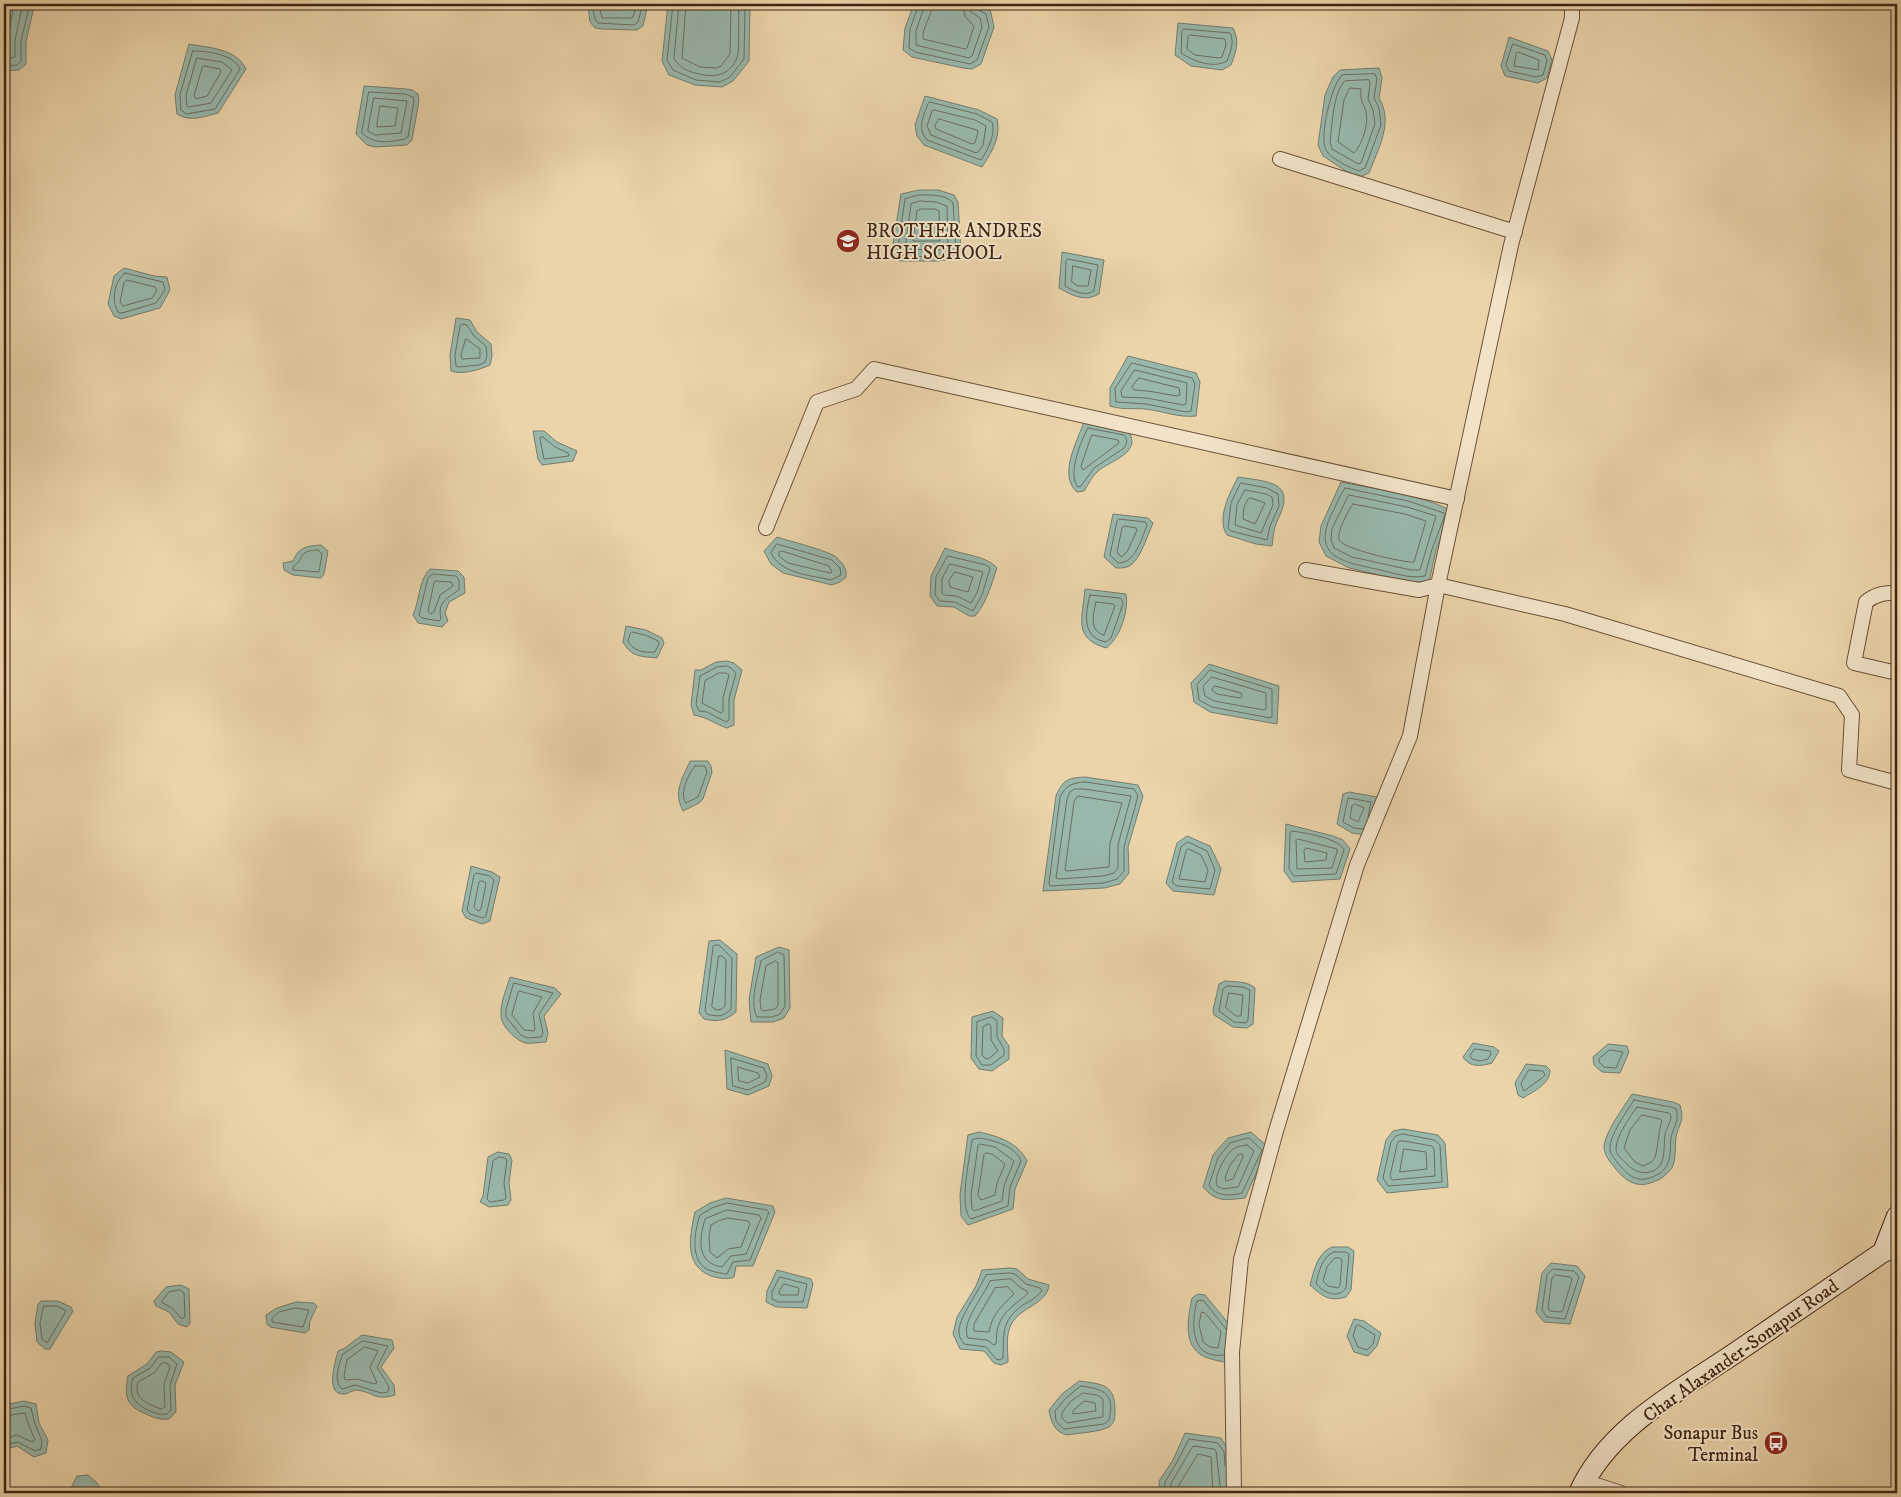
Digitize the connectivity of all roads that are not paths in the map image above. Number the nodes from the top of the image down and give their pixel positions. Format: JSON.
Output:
{"nodes":[{"id":1,"x":1572,"y":4,"type":"edge"},
{"id":2,"x":1280,"y":159,"type":"dead end"},
{"id":3,"x":1515,"y":232,"type":"junction"},
{"id":4,"x":1456,"y":499,"type":"junction"},
{"id":5,"x":766,"y":528,"type":"dead end"},
{"id":6,"x":1306,"y":570,"type":"dead end"},
{"id":7,"x":1438,"y":585,"type":"junction"},
{"id":8,"x":1897,"y":594,"type":"edge"},
{"id":9,"x":1897,"y":673,"type":"edge"},
{"id":10,"x":1897,"y":783,"type":"edge"},
{"id":11,"x":1897,"y":1216,"type":"edge"},
{"id":12,"x":1890,"y":1249,"type":"edge"},
{"id":13,"x":1581,"y":1487,"type":"edge"},
{"id":14,"x":1234,"y":1493,"type":"edge"},
{"id":15,"x":1621,"y":1493,"type":"edge"}],
"edges":[{"from":1,"to":3,"type":"street"},
{"from":2,"to":3,"type":"street"},
{"from":3,"to":4,"type":"street"},
{"from":4,"to":5,"type":"street"},
{"from":4,"to":7,"type":"street"},
{"from":6,"to":7,"type":"street"},
{"from":7,"to":10,"type":"street"},
{"from":7,"to":14,"type":"street"},
{"from":8,"to":9,"type":"street"},
{"from":11,"to":12,"type":"main road"},
{"from":12,"to":13,"type":"main road","name":"Char Alaxander-Sonapur Road"},
{"from":13,"to":15,"type":"street"}]}
